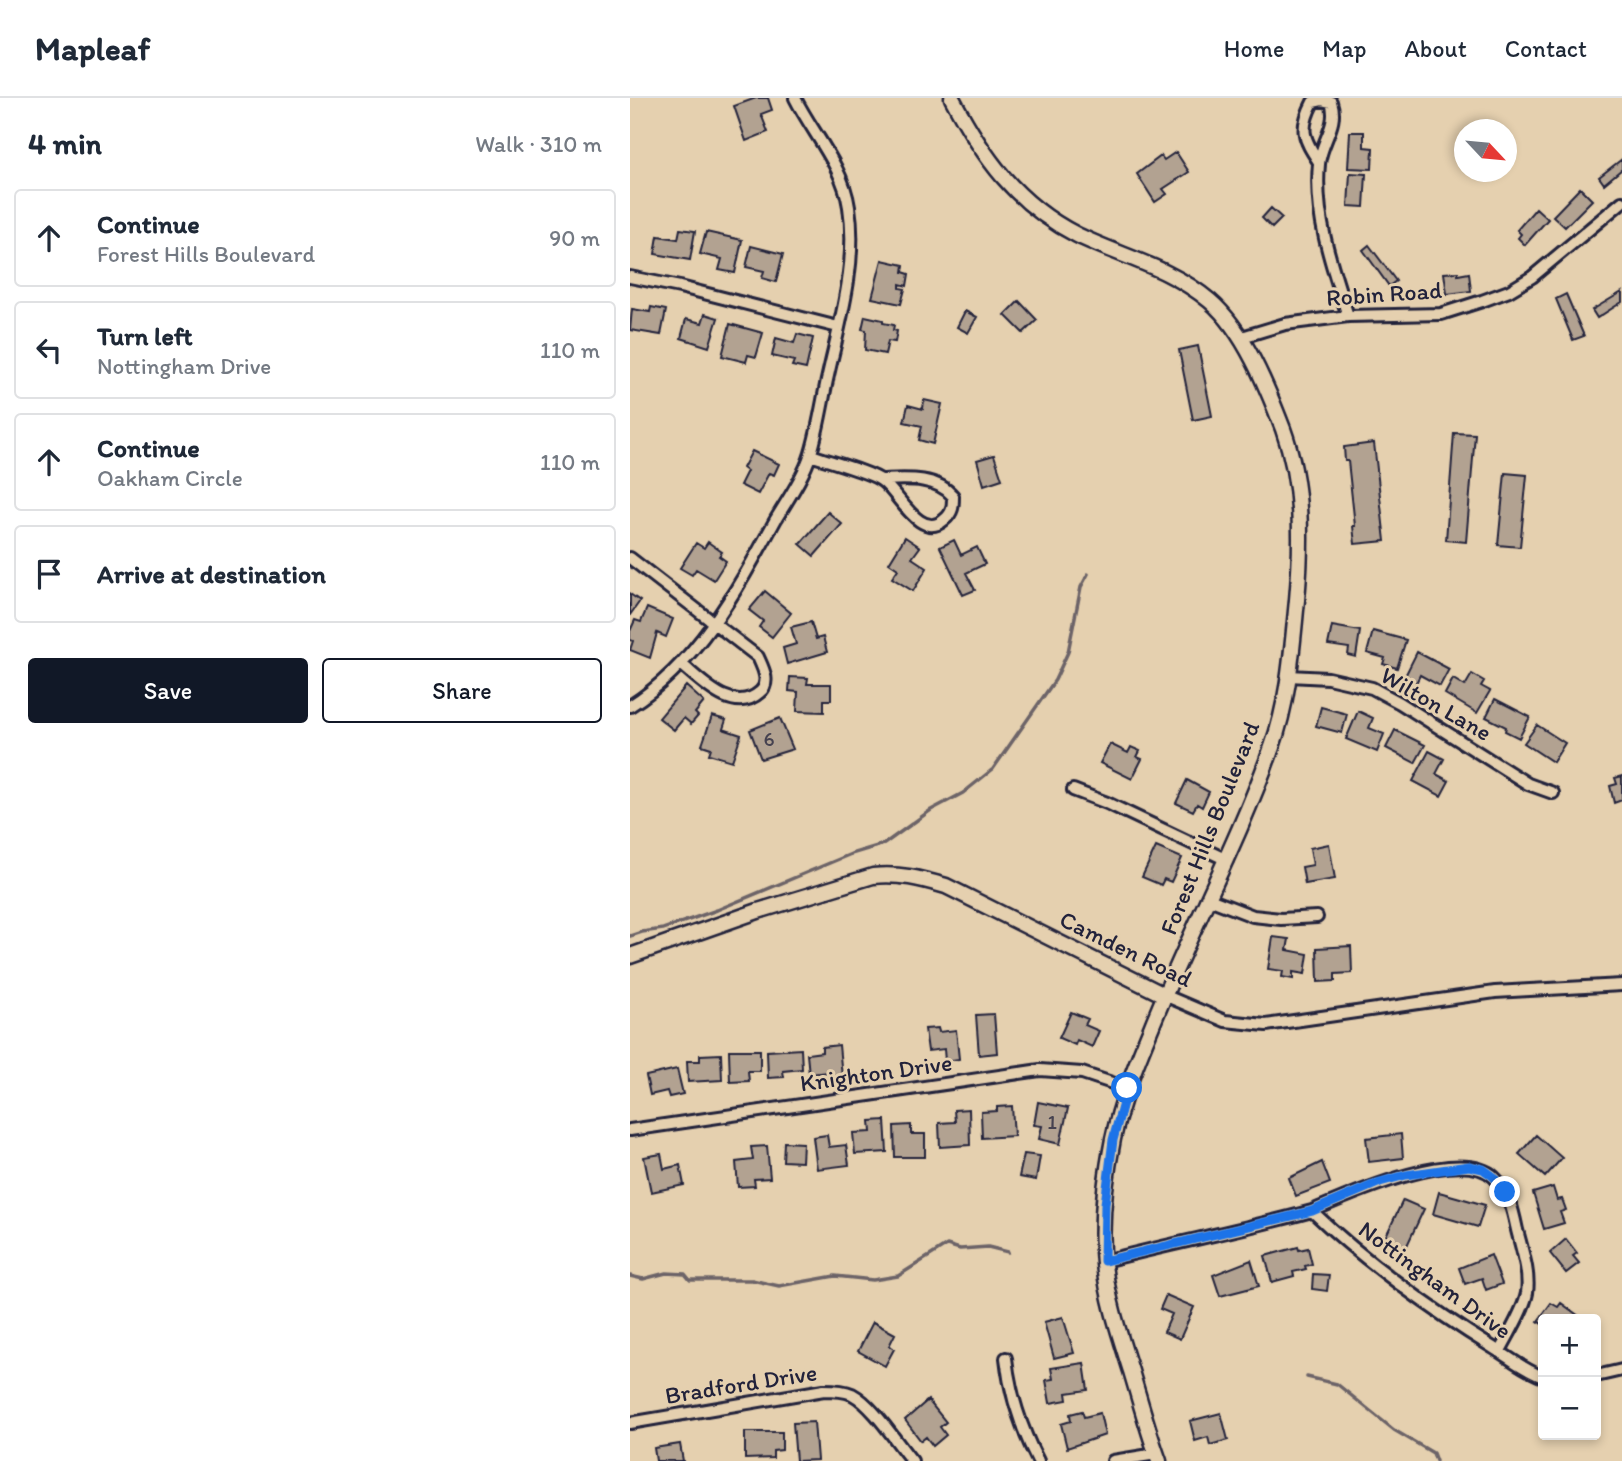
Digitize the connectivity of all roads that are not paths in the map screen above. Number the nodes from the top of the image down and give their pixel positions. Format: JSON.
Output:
{"nodes":[{"id":1,"x":795,"y":98,"type":"edge"},
{"id":2,"x":953,"y":98,"type":"edge"},
{"id":3,"x":1319,"y":162,"type":"junction"},
{"id":4,"x":1622,"y":202,"type":"edge"},
{"id":5,"x":630,"y":277,"type":"edge"},
{"id":6,"x":1348,"y":316,"type":"junction"},
{"id":7,"x":838,"y":327,"type":"junction"},
{"id":8,"x":1242,"y":337,"type":"junction"},
{"id":9,"x":811,"y":455,"type":"junction"},
{"id":10,"x":882,"y":480,"type":"junction"},
{"id":11,"x":630,"y":558,"type":"edge"},
{"id":12,"x":714,"y":622,"type":"junction"},
{"id":13,"x":681,"y":664,"type":"junction"},
{"id":14,"x":1289,"y":676,"type":"junction"},
{"id":15,"x":630,"y":706,"type":"edge"},
{"id":16,"x":1073,"y":790,"type":"dead end"},
{"id":17,"x":1553,"y":793,"type":"dead end"},
{"id":18,"x":1227,"y":860,"type":"junction"},
{"id":19,"x":1209,"y":899,"type":"junction"},
{"id":20,"x":1317,"y":917,"type":"dead end"},
{"id":21,"x":630,"y":956,"type":"edge"},
{"id":22,"x":1622,"y":985,"type":"edge"},
{"id":23,"x":1164,"y":995,"type":"junction"},
{"id":24,"x":1127,"y":1088,"type":"junction"},
{"id":25,"x":630,"y":1130,"type":"edge"},
{"id":26,"x":1312,"y":1211,"type":"junction"},
{"id":27,"x":1104,"y":1261,"type":"junction"},
{"id":28,"x":1500,"y":1351,"type":"junction"},
{"id":29,"x":1006,"y":1358,"type":"dead end"},
{"id":30,"x":1622,"y":1370,"type":"edge"},
{"id":31,"x":1538,"y":1375,"type":"edge"},
{"id":32,"x":1601,"y":1375,"type":"edge"},
{"id":33,"x":630,"y":1423,"type":"edge"},
{"id":34,"x":1157,"y":1457,"type":"edge"},
{"id":35,"x":912,"y":1461,"type":"edge"},
{"id":36,"x":1038,"y":1461,"type":"edge"},
{"id":37,"x":1113,"y":1461,"type":"edge"}],
"edges":[{"from":1,"to":7,"type":"street"},
{"from":2,"to":8,"type":"main road","name":"Forest Hills Boulevard"},
{"from":3,"to":3,"type":"street"},
{"from":3,"to":6,"type":"street"},
{"from":4,"to":6,"type":"street","name":"Robin Road"},
{"from":5,"to":7,"type":"street"},
{"from":6,"to":8,"type":"street","name":"Robin Road"},
{"from":7,"to":9,"type":"street"},
{"from":8,"to":14,"type":"main road","name":"Forest Hills Boulevard"},
{"from":9,"to":10,"type":"street"},
{"from":9,"to":12,"type":"street"},
{"from":10,"to":10,"type":"street"},
{"from":11,"to":12,"type":"street"},
{"from":12,"to":13,"type":"street"},
{"from":12,"to":13,"type":"street"},
{"from":13,"to":15,"type":"street"},
{"from":14,"to":17,"type":"street","name":"Wilton Lane"},
{"from":14,"to":18,"type":"main road","name":"Forest Hills Boulevard"},
{"from":16,"to":18,"type":"street"},
{"from":18,"to":19,"type":"main road","name":"Forest Hills Boulevard"},
{"from":19,"to":20,"type":"street"},
{"from":19,"to":23,"type":"main road","name":"Forest Hills Boulevard"},
{"from":21,"to":23,"type":"main road","name":"Camden Road"},
{"from":22,"to":23,"type":"street","name":"Camden Road"},
{"from":23,"to":24,"type":"main road","name":"Forest Hills Boulevard"},
{"from":24,"to":25,"type":"street","name":"Knighton Drive"},
{"from":24,"to":27,"type":"main road","name":"Forest Hills Boulevard"},
{"from":26,"to":27,"type":"street"},
{"from":26,"to":28,"type":"street","name":"Nottingham Drive"},
{"from":26,"to":28,"type":"street"},
{"from":27,"to":34,"type":"main road","name":"Forest Hills Boulevard"},
{"from":28,"to":31,"type":"street","name":"Nottingham Drive"},
{"from":29,"to":36,"type":"street"},
{"from":30,"to":32,"type":"street"},
{"from":33,"to":35,"type":"street","name":"Bradford Drive"},
{"from":34,"to":37,"type":"street"}]}
